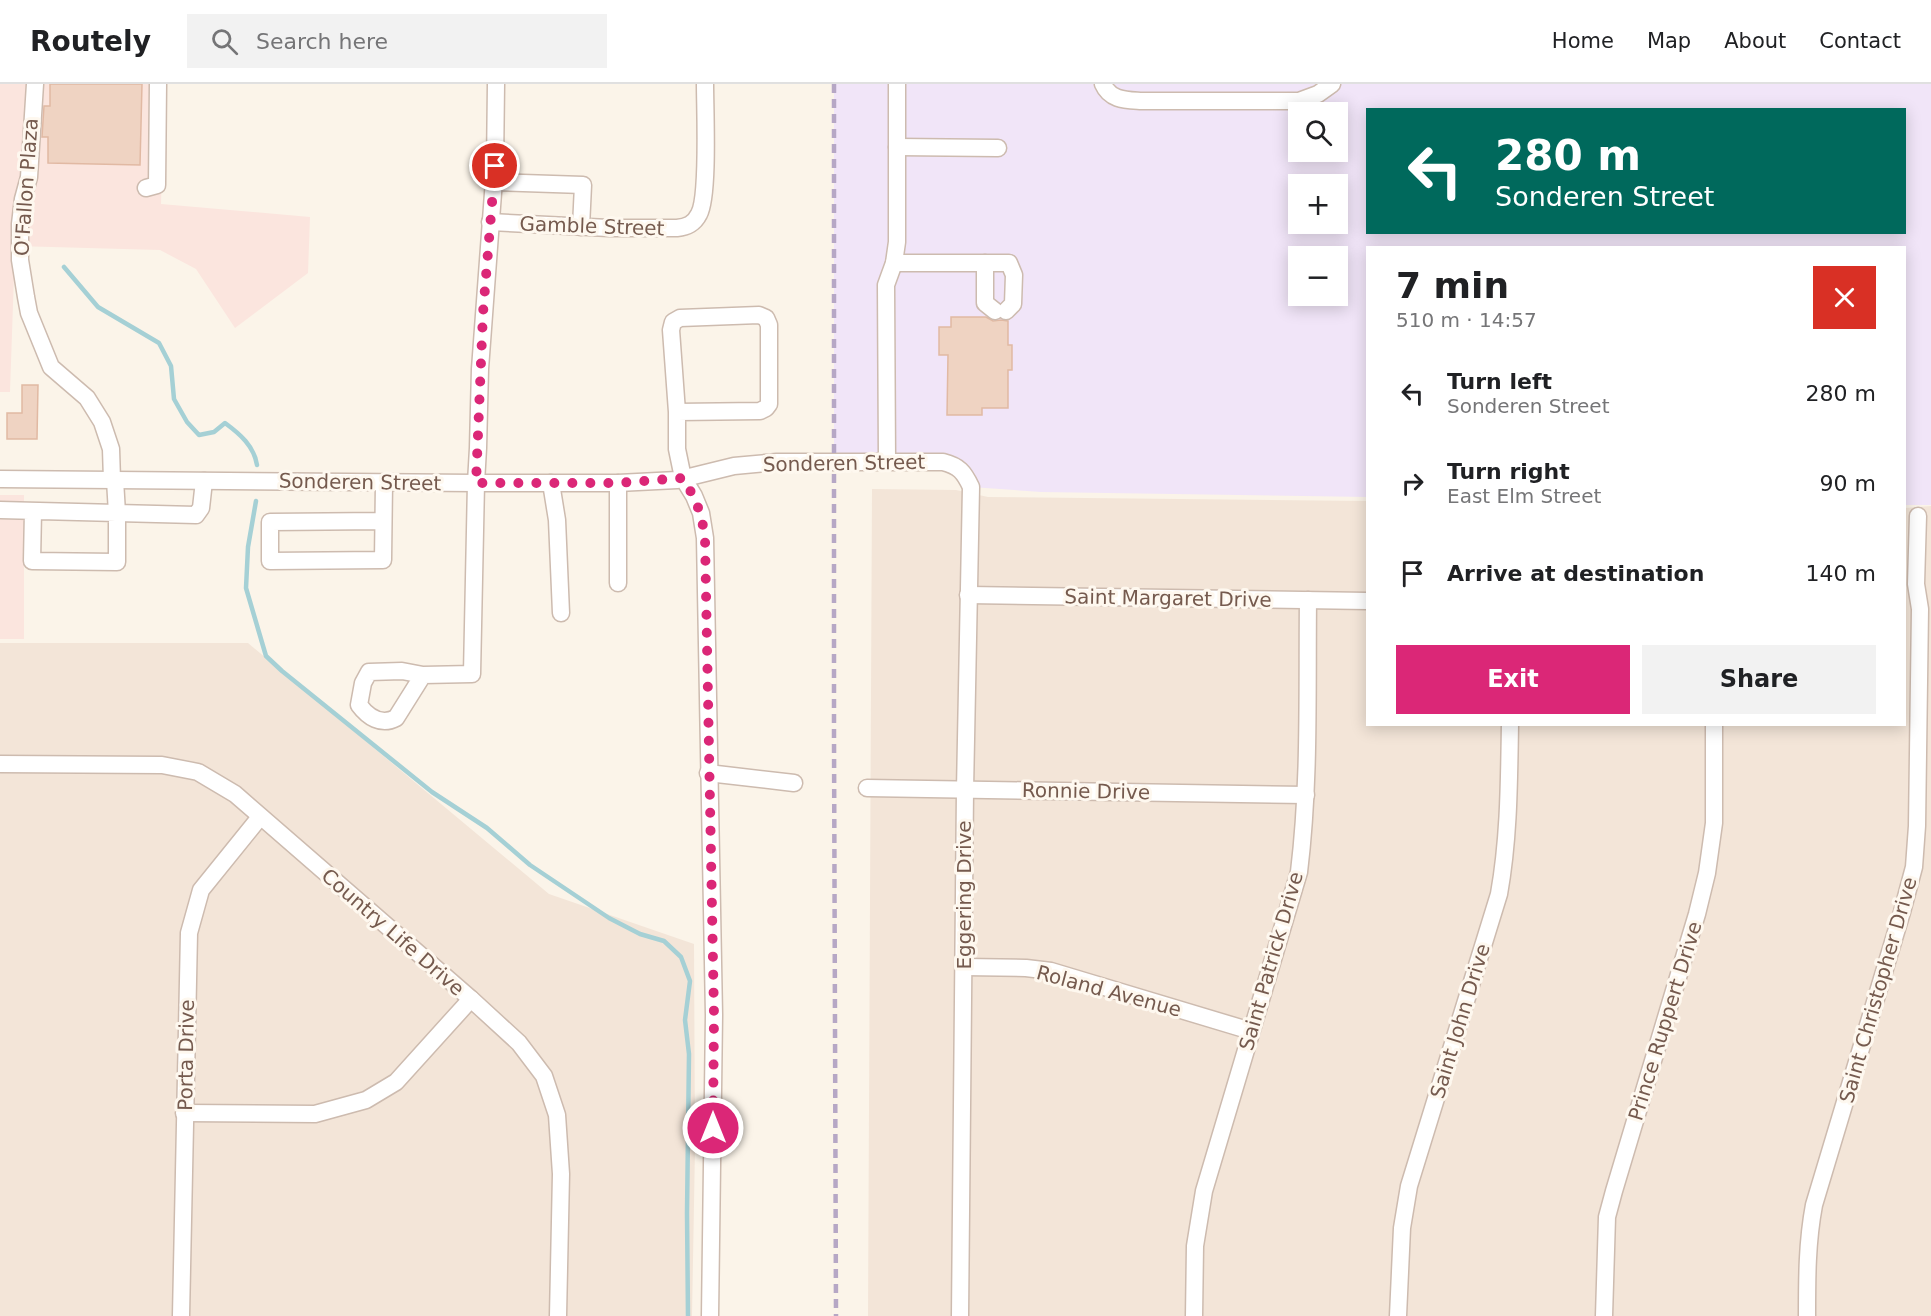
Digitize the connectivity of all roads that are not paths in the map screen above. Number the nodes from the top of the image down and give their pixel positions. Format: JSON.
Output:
{"nodes":[{"id":1,"x":35,"y":84,"type":"edge"},
{"id":2,"x":158,"y":84,"type":"edge"},
{"id":3,"x":496,"y":84,"type":"edge"},
{"id":4,"x":705,"y":84,"type":"edge"},
{"id":5,"x":897,"y":84,"type":"edge"},
{"id":6,"x":1103,"y":84,"type":"edge"},
{"id":7,"x":1332,"y":84,"type":"edge"},
{"id":8,"x":897,"y":147,"type":"junction"},
{"id":9,"x":998,"y":148,"type":"dead end"},
{"id":10,"x":493,"y":182,"type":"junction"},
{"id":11,"x":146,"y":188,"type":"dead end"},
{"id":12,"x":490,"y":222,"type":"junction"},
{"id":13,"x":581,"y":226,"type":"junction"},
{"id":14,"x":894,"y":263,"type":"junction"},
{"id":15,"x":985,"y":263,"type":"junction"},
{"id":16,"x":677,"y":412,"type":"junction"},
{"id":17,"x":886,"y":461,"type":"junction"},
{"id":18,"x":966,"y":475,"type":"joint"},
{"id":19,"x":683,"y":478,"type":"junction"},
{"id":20,"x":0,"y":479,"type":"edge"},
{"id":21,"x":113,"y":480,"type":"junction"},
{"id":22,"x":204,"y":481,"type":"junction"},
{"id":23,"x":384,"y":483,"type":"junction"},
{"id":24,"x":476,"y":483,"type":"junction"},
{"id":25,"x":551,"y":483,"type":"junction"},
{"id":26,"x":618,"y":483,"type":"junction"},
{"id":27,"x":0,"y":510,"type":"edge"},
{"id":28,"x":33,"y":511,"type":"junction"},
{"id":29,"x":117,"y":513,"type":"junction"},
{"id":30,"x":1918,"y":516,"type":"dead end"},
{"id":31,"x":383,"y":520,"type":"junction"},
{"id":32,"x":618,"y":583,"type":"dead end"},
{"id":33,"x":968,"y":595,"type":"junction"},
{"id":34,"x":1308,"y":600,"type":"junction"},
{"id":35,"x":1366,"y":601,"type":"edge"},
{"id":36,"x":1919,"y":609,"type":"edge"},
{"id":37,"x":561,"y":613,"type":"dead end"},
{"id":38,"x":423,"y":675,"type":"dead end"},
{"id":39,"x":1510,"y":726,"type":"edge"},
{"id":40,"x":1714,"y":726,"type":"edge"},
{"id":41,"x":0,"y":764,"type":"edge"},
{"id":42,"x":708,"y":773,"type":"junction"},
{"id":43,"x":794,"y":783,"type":"dead end"},
{"id":44,"x":867,"y":788,"type":"dead end"},
{"id":45,"x":965,"y":790,"type":"junction"},
{"id":46,"x":1305,"y":795,"type":"junction"},
{"id":47,"x":261,"y":817,"type":"junction"},
{"id":48,"x":964,"y":968,"type":"junction"},
{"id":49,"x":471,"y":999,"type":"junction"},
{"id":50,"x":1251,"y":1031,"type":"junction"},
{"id":51,"x":184,"y":1113,"type":"junction"},
{"id":52,"x":181,"y":1316,"type":"edge"},
{"id":53,"x":558,"y":1316,"type":"edge"},
{"id":54,"x":710,"y":1316,"type":"edge"},
{"id":55,"x":960,"y":1316,"type":"edge"},
{"id":56,"x":1194,"y":1316,"type":"edge"},
{"id":57,"x":1398,"y":1316,"type":"edge"},
{"id":58,"x":1604,"y":1316,"type":"edge"},
{"id":59,"x":1806,"y":1316,"type":"edge"}],
"edges":[{"from":1,"to":21,"type":"street","name":"O'Fallon Plaza"},
{"from":2,"to":11,"type":"street"},
{"from":3,"to":10,"type":"street"},
{"from":4,"to":13,"type":"street","name":"Gamble Street"},
{"from":5,"to":8,"type":"street"},
{"from":6,"to":7,"type":"street"},
{"from":8,"to":9,"type":"street"},
{"from":8,"to":14,"type":"street"},
{"from":10,"to":12,"type":"street"},
{"from":10,"to":13,"type":"street"},
{"from":12,"to":13,"type":"street","name":"Gamble Street"},
{"from":12,"to":24,"type":"street"},
{"from":14,"to":15,"type":"street"},
{"from":14,"to":17,"type":"street"},
{"from":15,"to":15,"type":"street"},
{"from":16,"to":16,"type":"street"},
{"from":16,"to":19,"type":"street"},
{"from":17,"to":18,"type":"street","name":"Sonderen Street"},
{"from":17,"to":19,"type":"street","name":"Sonderen Street"},
{"from":18,"to":33,"type":"street","name":"Eggering Drive"},
{"from":19,"to":26,"type":"street","name":"Sonderen Street"},
{"from":19,"to":42,"type":"street"},
{"from":20,"to":21,"type":"street","name":"Sonderen Street"},
{"from":21,"to":22,"type":"street","name":"Sonderen Street"},
{"from":21,"to":29,"type":"street","name":"O'Fallon Plaza"},
{"from":22,"to":23,"type":"street","name":"Sonderen Street"},
{"from":22,"to":29,"type":"street"},
{"from":23,"to":24,"type":"street","name":"Sonderen Street"},
{"from":23,"to":31,"type":"street"},
{"from":24,"to":25,"type":"street","name":"Sonderen Street"},
{"from":24,"to":38,"type":"street"},
{"from":25,"to":26,"type":"street","name":"Sonderen Street"},
{"from":25,"to":37,"type":"street"},
{"from":26,"to":32,"type":"street"},
{"from":27,"to":28,"type":"street"},
{"from":28,"to":29,"type":"street"},
{"from":28,"to":29,"type":"street","name":"O'Fallon Plaza"},
{"from":30,"to":36,"type":"street","name":"Saint Christopher Drive"},
{"from":31,"to":31,"type":"street"},
{"from":33,"to":34,"type":"street","name":"Saint Margaret Drive"},
{"from":33,"to":45,"type":"street","name":"Eggering Drive"},
{"from":34,"to":35,"type":"street","name":"Saint Margaret Drive"},
{"from":34,"to":46,"type":"street","name":"Saint Patrick Drive"},
{"from":36,"to":59,"type":"street","name":"Saint Christopher Drive"},
{"from":39,"to":57,"type":"street","name":"Saint John Drive"},
{"from":40,"to":58,"type":"street","name":"Prince Ruppert Drive"},
{"from":41,"to":47,"type":"street","name":"Country Life Drive"},
{"from":42,"to":43,"type":"street"},
{"from":42,"to":54,"type":"street"},
{"from":44,"to":45,"type":"street","name":"Ronnie Drive"},
{"from":45,"to":46,"type":"street","name":"Ronnie Drive"},
{"from":45,"to":48,"type":"street","name":"Eggering Drive"},
{"from":46,"to":50,"type":"street","name":"Saint Patrick Drive"},
{"from":47,"to":49,"type":"street","name":"Country Life Drive"},
{"from":47,"to":51,"type":"street","name":"Porta Drive"},
{"from":48,"to":50,"type":"street","name":"Roland Avenue"},
{"from":48,"to":55,"type":"street","name":"Eggering Drive"},
{"from":49,"to":51,"type":"street"},
{"from":49,"to":53,"type":"street","name":"Country Life Drive"},
{"from":50,"to":56,"type":"street","name":"Saint Patrick Drive"},
{"from":51,"to":52,"type":"street","name":"Porta Drive"}]}
